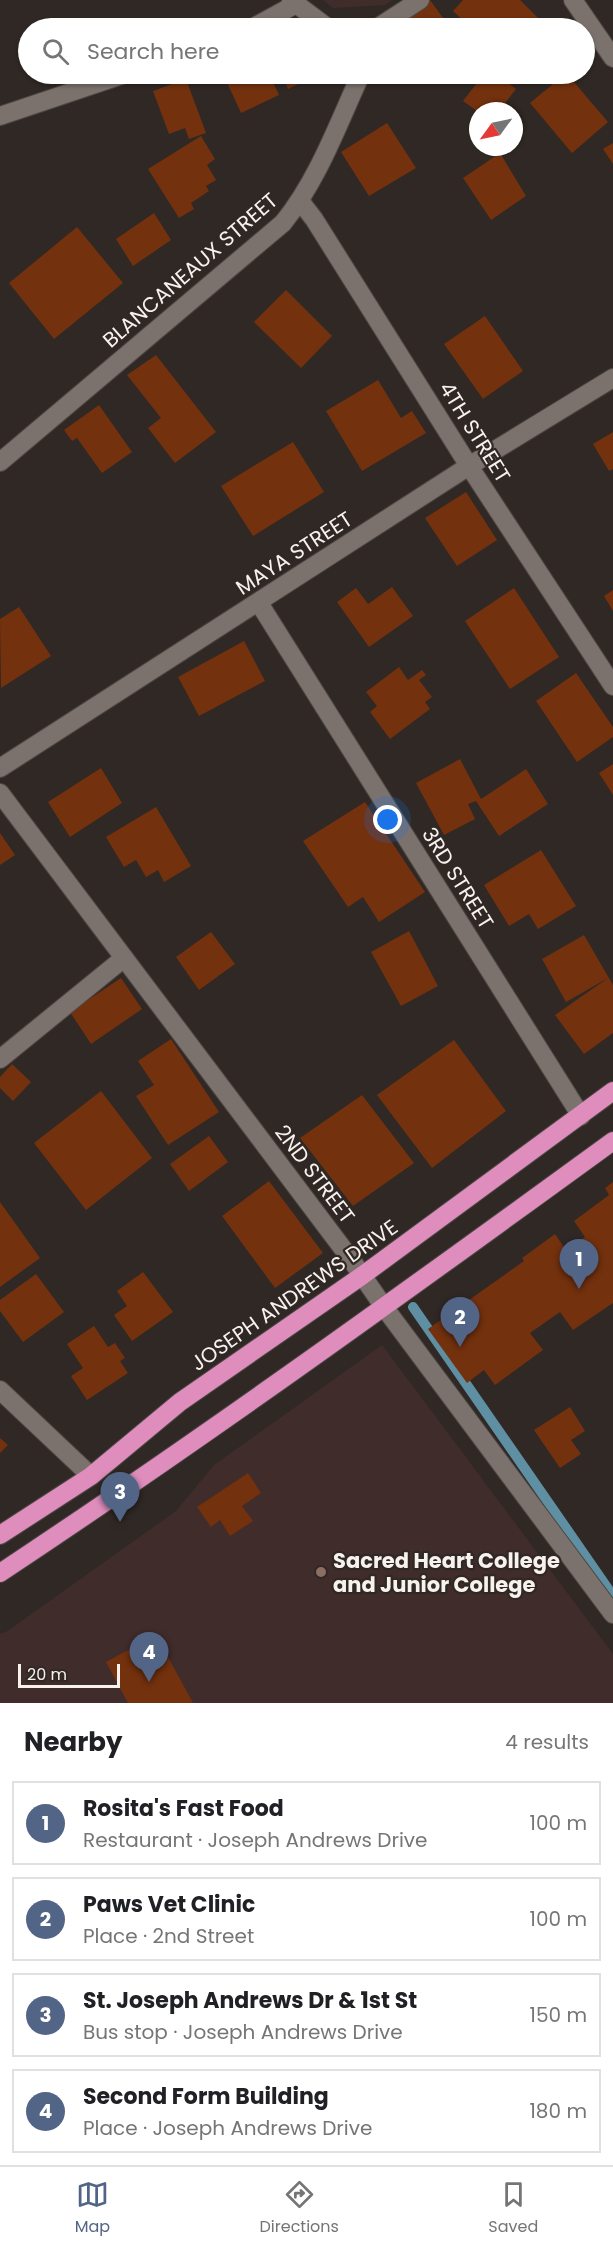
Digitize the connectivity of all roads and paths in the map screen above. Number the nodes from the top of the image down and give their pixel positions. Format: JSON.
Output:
{"nodes":[{"id":1,"x":420,"y":0,"type":"edge"},
{"id":2,"x":573,"y":0,"type":"edge"},
{"id":3,"x":294,"y":2,"type":"edge"},
{"id":4,"x":268,"y":18,"type":"edge"},
{"id":5,"x":315,"y":18,"type":"edge"},
{"id":6,"x":392,"y":18,"type":"edge"},
{"id":7,"x":585,"y":18,"type":"edge"},
{"id":8,"x":595,"y":32,"type":"edge"},
{"id":9,"x":613,"y":58,"type":"edge"},
{"id":10,"x":95,"y":84,"type":"edge"},
{"id":11,"x":356,"y":84,"type":"edge"},
{"id":12,"x":0,"y":116,"type":"edge"},
{"id":13,"x":300,"y":201,"type":"junction"},
{"id":14,"x":613,"y":378,"type":"edge"},
{"id":15,"x":0,"y":462,"type":"edge"},
{"id":16,"x":469,"y":466,"type":"junction"},
{"id":17,"x":259,"y":603,"type":"junction"},
{"id":18,"x":613,"y":686,"type":"edge"},
{"id":19,"x":0,"y":768,"type":"edge"},
{"id":20,"x":0,"y":793,"type":"edge"},
{"id":21,"x":124,"y":958,"type":"junction"},
{"id":22,"x":0,"y":1059,"type":"edge"},
{"id":23,"x":613,"y":1091,"type":"edge"},
{"id":24,"x":581,"y":1116,"type":"junction"},
{"id":25,"x":613,"y":1141,"type":"edge"},
{"id":26,"x":363,"y":1275,"type":"junction"},
{"id":27,"x":384,"y":1307,"type":"junction"},
{"id":28,"x":0,"y":1390,"type":"edge"},
{"id":29,"x":91,"y":1476,"type":"junction"},
{"id":30,"x":0,"y":1535,"type":"edge"},
{"id":31,"x":0,"y":1573,"type":"edge"},
{"id":32,"x":612,"y":1612,"type":"edge"}],
"edges":[{"from":1,"to":6,"type":"street"},
{"from":2,"to":7,"type":"street"},
{"from":3,"to":4,"type":"street"},
{"from":3,"to":5,"type":"street"},
{"from":8,"to":9,"type":"street"},
{"from":10,"to":12,"type":"street"},
{"from":11,"to":13,"type":"street","name":"BLANCANEAUX STREET"},
{"from":13,"to":15,"type":"street","name":"BLANCANEAUX STREET"},
{"from":13,"to":16,"type":"street","name":"4TH STREET"},
{"from":14,"to":16,"type":"street","name":"MAYA STREET"},
{"from":16,"to":17,"type":"street","name":"MAYA STREET"},
{"from":16,"to":18,"type":"street","name":"4TH STREET"},
{"from":17,"to":19,"type":"street","name":"MAYA STREET"},
{"from":17,"to":24,"type":"street","name":"3RD STREET"},
{"from":20,"to":21,"type":"street","name":"2ND STREET"},
{"from":21,"to":22,"type":"street"},
{"from":21,"to":26,"type":"street","name":"2ND STREET"},
{"from":23,"to":24,"type":"highway","name":"JOSEPH ANDREWS DRIVE"},
{"from":24,"to":26,"type":"highway","name":"JOSEPH ANDREWS DRIVE"},
{"from":25,"to":27,"type":"highway"},
{"from":26,"to":27,"type":"street","name":"2ND STREET"},
{"from":26,"to":29,"type":"highway","name":"JOSEPH ANDREWS DRIVE"},
{"from":27,"to":31,"type":"highway"},
{"from":27,"to":32,"type":"street","name":"2ND STREET"},
{"from":28,"to":29,"type":"street"},
{"from":29,"to":30,"type":"highway","name":"JOSEPH ANDREWS DRIVE"}]}
